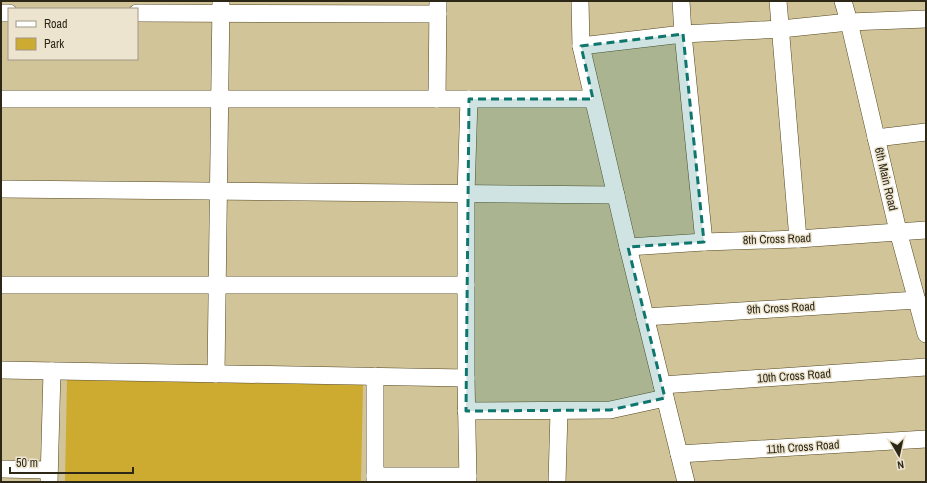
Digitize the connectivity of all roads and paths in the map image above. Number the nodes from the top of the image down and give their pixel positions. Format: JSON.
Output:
{"nodes":[{"id":1,"x":580,"y":1,"type":"edge"},
{"id":2,"x":681,"y":1,"type":"edge"},
{"id":3,"x":778,"y":1,"type":"edge"},
{"id":4,"x":844,"y":1,"type":"edge"},
{"id":5,"x":221,"y":7,"type":"edge"},
{"id":6,"x":438,"y":7,"type":"edge"},
{"id":7,"x":138,"y":13,"type":"edge"},
{"id":8,"x":926,"y":19,"type":"edge"},
{"id":9,"x":849,"y":22,"type":"junction"},
{"id":10,"x":781,"y":29,"type":"junction"},
{"id":11,"x":683,"y":34,"type":"junction"},
{"id":12,"x":581,"y":46,"type":"junction"},
{"id":13,"x":1,"y":99,"type":"edge"},
{"id":14,"x":220,"y":99,"type":"junction"},
{"id":15,"x":436,"y":99,"type":"junction"},
{"id":16,"x":469,"y":99,"type":"junction"},
{"id":17,"x":593,"y":99,"type":"junction"},
{"id":18,"x":926,"y":132,"type":"edge"},
{"id":19,"x":876,"y":138,"type":"junction"},
{"id":20,"x":1,"y":190,"type":"edge"},
{"id":21,"x":219,"y":192,"type":"junction"},
{"id":22,"x":466,"y":194,"type":"junction"},
{"id":23,"x":616,"y":196,"type":"junction"},
{"id":24,"x":926,"y":230,"type":"edge"},
{"id":25,"x":898,"y":231,"type":"junction"},
{"id":26,"x":798,"y":239,"type":"junction"},
{"id":27,"x":704,"y":242,"type":"junction"},
{"id":28,"x":628,"y":247,"type":"junction"},
{"id":29,"x":1,"y":285,"type":"edge"},
{"id":30,"x":217,"y":285,"type":"junction"},
{"id":31,"x":466,"y":285,"type":"junction"},
{"id":32,"x":917,"y":300,"type":"junction"},
{"id":33,"x":645,"y":316,"type":"junction"},
{"id":34,"x":926,"y":334,"type":"edge"},
{"id":35,"x":926,"y":367,"type":"edge"},
{"id":36,"x":1,"y":370,"type":"edge"},
{"id":37,"x":52,"y":371,"type":"junction"},
{"id":38,"x":216,"y":374,"type":"junction"},
{"id":39,"x":375,"y":376,"type":"junction"},
{"id":40,"x":466,"y":378,"type":"junction"},
{"id":41,"x":664,"y":391,"type":"junction"},
{"id":42,"x":466,"y":411,"type":"junction"},
{"id":43,"x":559,"y":411,"type":"junction"},
{"id":44,"x":926,"y":439,"type":"edge"},
{"id":45,"x":679,"y":454,"type":"junction"},
{"id":46,"x":1,"y":469,"type":"edge"},
{"id":47,"x":49,"y":476,"type":"edge"},
{"id":48,"x":375,"y":479,"type":"edge"},
{"id":49,"x":468,"y":479,"type":"edge"},
{"id":50,"x":557,"y":482,"type":"edge"},
{"id":51,"x":686,"y":482,"type":"edge"}],
"edges":[{"from":1,"to":12,"type":"street"},
{"from":2,"to":11,"type":"street"},
{"from":3,"to":10,"type":"street"},
{"from":4,"to":9,"type":"street","name":"6th Main Road"},
{"from":5,"to":6,"type":"street"},
{"from":5,"to":7,"type":"street"},
{"from":5,"to":14,"type":"street"},
{"from":6,"to":15,"type":"street"},
{"from":8,"to":9,"type":"street"},
{"from":9,"to":10,"type":"street"},
{"from":9,"to":19,"type":"street","name":"6th Main Road"},
{"from":10,"to":11,"type":"street"},
{"from":10,"to":26,"type":"street"},
{"from":11,"to":12,"type":"street"},
{"from":11,"to":27,"type":"street"},
{"from":12,"to":17,"type":"street"},
{"from":13,"to":14,"type":"street"},
{"from":14,"to":15,"type":"street"},
{"from":14,"to":21,"type":"street"},
{"from":15,"to":16,"type":"street"},
{"from":16,"to":17,"type":"street"},
{"from":16,"to":22,"type":"street"},
{"from":17,"to":23,"type":"street"},
{"from":18,"to":19,"type":"street"},
{"from":19,"to":25,"type":"street","name":"6th Main Road"},
{"from":20,"to":21,"type":"street"},
{"from":21,"to":22,"type":"street"},
{"from":21,"to":30,"type":"street"},
{"from":22,"to":23,"type":"street"},
{"from":22,"to":31,"type":"street"},
{"from":23,"to":28,"type":"street"},
{"from":24,"to":25,"type":"street","name":"8th Cross Road"},
{"from":25,"to":26,"type":"street","name":"8th Cross Road"},
{"from":25,"to":32,"type":"street","name":"6th Main Road"},
{"from":26,"to":27,"type":"street","name":"8th Cross Road"},
{"from":27,"to":28,"type":"street","name":"8th Cross Road"},
{"from":28,"to":33,"type":"street"},
{"from":29,"to":30,"type":"street"},
{"from":30,"to":31,"type":"street"},
{"from":30,"to":38,"type":"street"},
{"from":31,"to":40,"type":"street"},
{"from":32,"to":33,"type":"street","name":"9th Cross Road"},
{"from":32,"to":34,"type":"street","name":"6th Main Road"},
{"from":33,"to":41,"type":"street"},
{"from":35,"to":41,"type":"street","name":"10th Cross Road"},
{"from":36,"to":37,"type":"street"},
{"from":37,"to":38,"type":"street"},
{"from":37,"to":47,"type":"street"},
{"from":38,"to":39,"type":"street"},
{"from":39,"to":40,"type":"street"},
{"from":39,"to":48,"type":"street"},
{"from":40,"to":42,"type":"street"},
{"from":41,"to":43,"type":"street","name":"10th Cross Road"},
{"from":41,"to":45,"type":"street"},
{"from":42,"to":43,"type":"street","name":"10th Cross Road"},
{"from":42,"to":49,"type":"street"},
{"from":43,"to":50,"type":"street"},
{"from":44,"to":45,"type":"street","name":"11th Cross Road"},
{"from":45,"to":51,"type":"street"},
{"from":46,"to":47,"type":"street"},
{"from":48,"to":49,"type":"street"}]}
